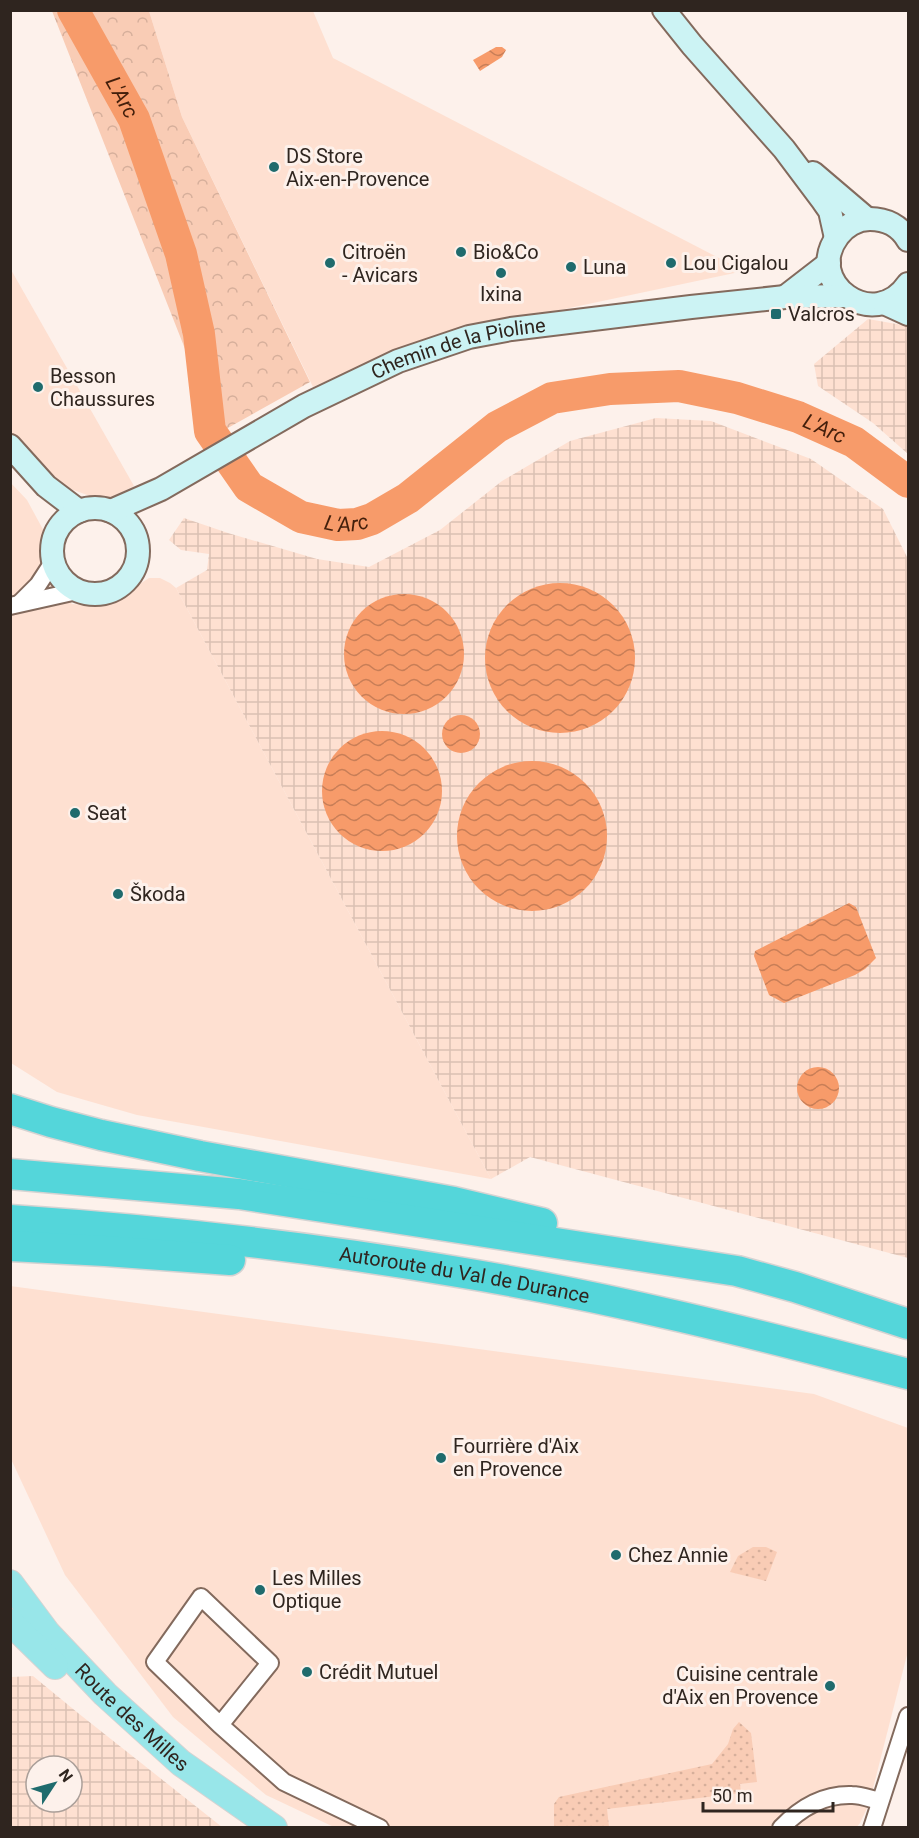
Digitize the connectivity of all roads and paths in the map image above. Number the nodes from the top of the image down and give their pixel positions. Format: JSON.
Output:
{"nodes":[{"id":1,"x":664,"y":10,"type":"edge"},
{"id":2,"x":784,"y":149,"type":"junction"},
{"id":3,"x":867,"y":219,"type":"junction"},
{"id":4,"x":905,"y":232,"type":"edge"},
{"id":5,"x":836,"y":238,"type":"junction"},
{"id":6,"x":829,"y":263,"type":"junction"},
{"id":7,"x":908,"y":286,"type":"edge"},
{"id":8,"x":846,"y":296,"type":"junction"},
{"id":9,"x":785,"y":297,"type":"junction"},
{"id":10,"x":884,"y":303,"type":"junction"},
{"id":11,"x":909,"y":314,"type":"edge"},
{"id":12,"x":10,"y":446,"type":"edge"},
{"id":13,"x":46,"y":486,"type":"junction"},
{"id":14,"x":165,"y":487,"type":"junction"},
{"id":15,"x":79,"y":511,"type":"junction"},
{"id":16,"x":111,"y":511,"type":"junction"},
{"id":17,"x":56,"y":531,"type":"junction"},
{"id":18,"x":136,"y":536,"type":"junction"},
{"id":19,"x":53,"y":562,"type":"junction"},
{"id":20,"x":76,"y":591,"type":"junction"},
{"id":21,"x":15,"y":605,"type":"edge"},
{"id":22,"x":10,"y":1109,"type":"edge"},
{"id":23,"x":10,"y":1174,"type":"edge"},
{"id":24,"x":10,"y":1220,"type":"edge"},
{"id":25,"x":10,"y":1246,"type":"edge"},
{"id":26,"x":737,"y":1271,"type":"junction"},
{"id":27,"x":632,"y":1306,"type":"junction"},
{"id":28,"x":909,"y":1324,"type":"edge"},
{"id":29,"x":909,"y":1374,"type":"edge"},
{"id":30,"x":10,"y":1583,"type":"edge"},
{"id":31,"x":10,"y":1622,"type":"edge"},
{"id":32,"x":909,"y":1716,"type":"edge"},
{"id":33,"x":220,"y":1725,"type":"junction"},
{"id":34,"x":880,"y":1801,"type":"junction"},
{"id":35,"x":250,"y":1827,"type":"edge"},
{"id":36,"x":274,"y":1827,"type":"edge"},
{"id":37,"x":380,"y":1827,"type":"edge"},
{"id":38,"x":781,"y":1827,"type":"edge"},
{"id":39,"x":872,"y":1827,"type":"edge"}],
"edges":[{"from":1,"to":2,"type":"main road"},
{"from":2,"to":3,"type":"main road"},
{"from":2,"to":5,"type":"main road"},
{"from":3,"to":4,"type":"main road"},
{"from":3,"to":5,"type":"main road"},
{"from":5,"to":6,"type":"main road"},
{"from":6,"to":8,"type":"main road"},
{"from":6,"to":9,"type":"main road"},
{"from":7,"to":10,"type":"main road"},
{"from":8,"to":9,"type":"main road","name":"Chemin de la Pioline"},
{"from":8,"to":10,"type":"main road","name":"Chemin de la Pioline"},
{"from":9,"to":14,"type":"main road","name":"Chemin de la Pioline"},
{"from":10,"to":11,"type":"main road","name":"Chemin de la Pioline"},
{"from":12,"to":13,"type":"main road"},
{"from":13,"to":15,"type":"main road"},
{"from":13,"to":17,"type":"main road"},
{"from":14,"to":16,"type":"main road","name":"Chemin de la Pioline"},
{"from":14,"to":18,"type":"main road","name":"Chemin de la Pioline"},
{"from":15,"to":16,"type":"main road"},
{"from":15,"to":17,"type":"main road"},
{"from":16,"to":18,"type":"main road"},
{"from":17,"to":19,"type":"main road"},
{"from":18,"to":20,"type":"main road"},
{"from":19,"to":20,"type":"main road"},
{"from":19,"to":21,"type":"street"},
{"from":20,"to":21,"type":"street"},
{"from":22,"to":26,"type":"highway"},
{"from":23,"to":26,"type":"highway"},
{"from":24,"to":27,"type":"highway","name":"Autoroute du Val de Durance"},
{"from":25,"to":27,"type":"highway"},
{"from":26,"to":28,"type":"highway"},
{"from":27,"to":29,"type":"highway","name":"Autoroute du Val de Durance"},
{"from":30,"to":36,"type":"main road","name":"Route des Milles"},
{"from":31,"to":35,"type":"main road","name":"Route des Milles"},
{"from":32,"to":34,"type":"street"},
{"from":33,"to":33,"type":"street"},
{"from":33,"to":37,"type":"street"},
{"from":34,"to":38,"type":"street"},
{"from":34,"to":39,"type":"street"}]}
